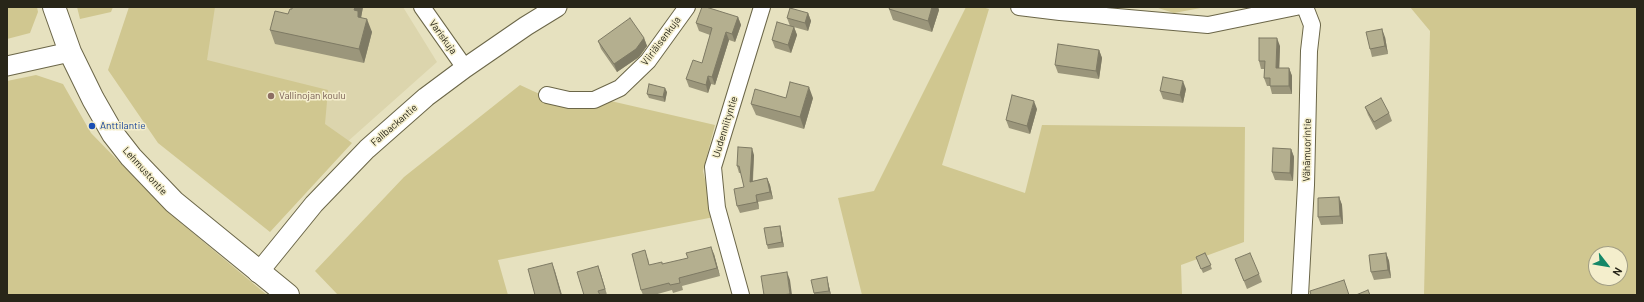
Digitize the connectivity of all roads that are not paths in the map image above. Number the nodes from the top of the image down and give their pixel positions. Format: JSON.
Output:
{"nodes":[{"id":1,"x":54,"y":7,"type":"edge"},
{"id":2,"x":422,"y":7,"type":"edge"},
{"id":3,"x":557,"y":7,"type":"edge"},
{"id":4,"x":687,"y":7,"type":"edge"},
{"id":5,"x":762,"y":7,"type":"edge"},
{"id":6,"x":1019,"y":7,"type":"edge"},
{"id":7,"x":1296,"y":7,"type":"edge"},
{"id":8,"x":1305,"y":7,"type":"edge"},
{"id":9,"x":70,"y":52,"type":"junction"},
{"id":10,"x":7,"y":66,"type":"edge"},
{"id":11,"x":465,"y":68,"type":"junction"},
{"id":12,"x":547,"y":95,"type":"dead end"},
{"id":13,"x":258,"y":273,"type":"junction"},
{"id":14,"x":288,"y":295,"type":"edge"},
{"id":15,"x":741,"y":295,"type":"edge"},
{"id":16,"x":1300,"y":295,"type":"edge"}],
"edges":[{"from":1,"to":9,"type":"main road","name":"Lehmustontie"},
{"from":2,"to":11,"type":"street","name":"Variskuja"},
{"from":3,"to":11,"type":"street","name":"Fallbackantie"},
{"from":4,"to":12,"type":"street","name":"Viiriäisenkuja"},
{"from":5,"to":15,"type":"street","name":"Uudenniityntie"},
{"from":6,"to":7,"type":"street"},
{"from":8,"to":16,"type":"street","name":"Vähämuorintie"},
{"from":9,"to":10,"type":"street"},
{"from":9,"to":13,"type":"main road","name":"Lehmustontie"},
{"from":11,"to":13,"type":"street","name":"Fallbackantie"},
{"from":13,"to":14,"type":"main road","name":"Lehmustontie"}]}
